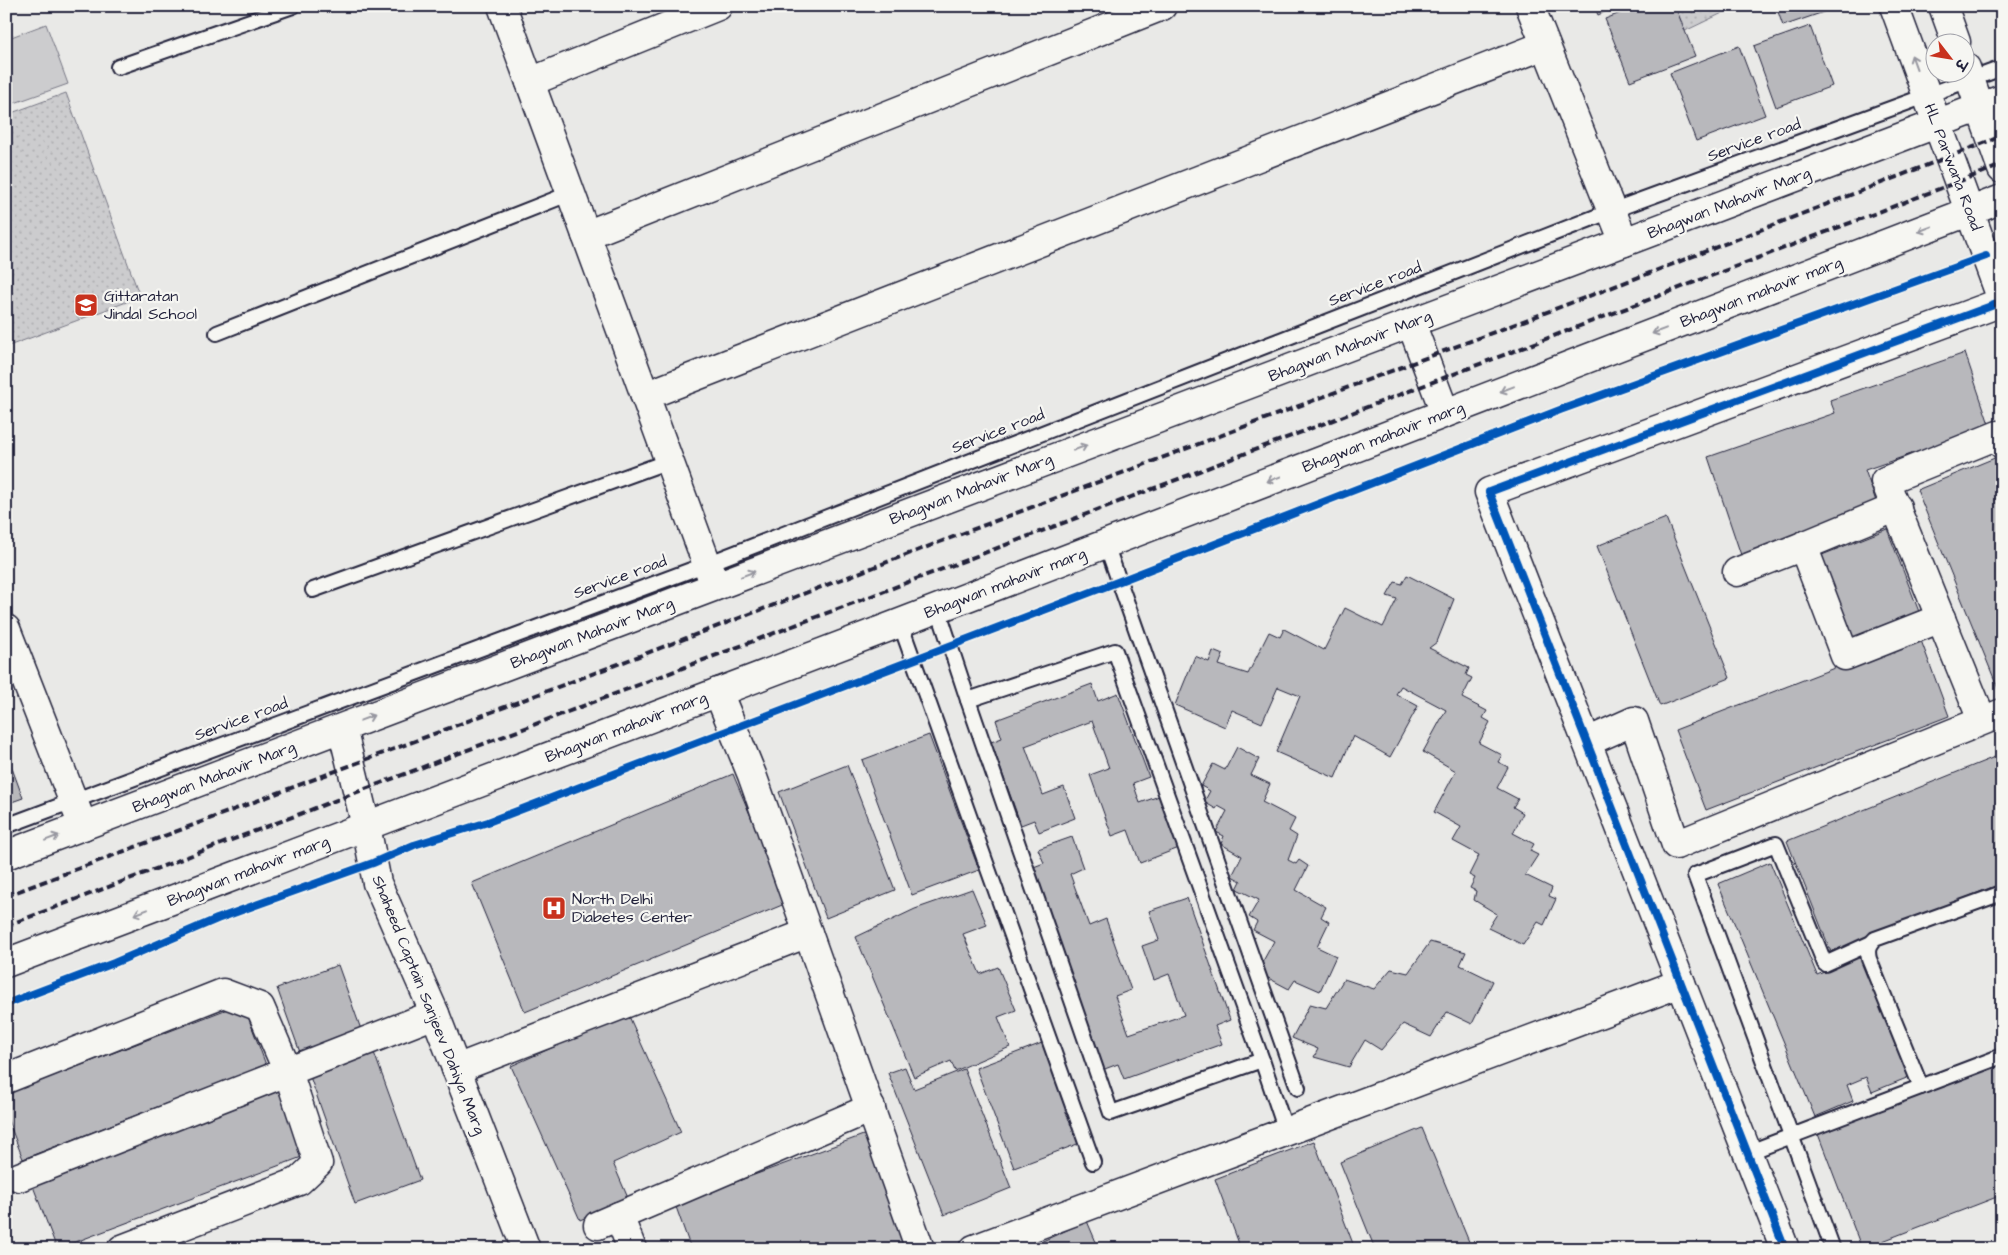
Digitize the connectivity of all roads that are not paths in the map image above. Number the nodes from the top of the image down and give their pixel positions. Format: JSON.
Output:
{"nodes":[{"id":1,"x":293,"y":6,"type":"edge"},
{"id":2,"x":502,"y":6,"type":"edge"},
{"id":3,"x":718,"y":6,"type":"edge"},
{"id":4,"x":1162,"y":6,"type":"edge"},
{"id":5,"x":1530,"y":6,"type":"edge"},
{"id":6,"x":1894,"y":6,"type":"edge"},
{"id":7,"x":1943,"y":6,"type":"edge"},
{"id":8,"x":1952,"y":32,"type":"edge"},
{"id":9,"x":1545,"y":45,"type":"junction"},
{"id":10,"x":118,"y":67,"type":"dead end"},
{"id":11,"x":2002,"y":68,"type":"edge"},
{"id":12,"x":1976,"y":73,"type":"edge"},
{"id":13,"x":530,"y":82,"type":"junction"},
{"id":14,"x":1953,"y":82,"type":"edge"},
{"id":15,"x":1974,"y":82,"type":"edge"},
{"id":16,"x":1926,"y":96,"type":"junction"},
{"id":17,"x":1991,"y":103,"type":"edge"},
{"id":18,"x":1936,"y":124,"type":"junction"},
{"id":19,"x":2002,"y":169,"type":"edge"},
{"id":20,"x":571,"y":193,"type":"junction"},
{"id":21,"x":2002,"y":199,"type":"edge"},
{"id":22,"x":1611,"y":211,"type":"junction"},
{"id":23,"x":1970,"y":211,"type":"junction"},
{"id":24,"x":586,"y":235,"type":"junction"},
{"id":25,"x":1624,"y":242,"type":"junction"},
{"id":26,"x":2002,"y":301,"type":"edge"},
{"id":27,"x":1411,"y":323,"type":"junction"},
{"id":28,"x":217,"y":333,"type":"dead end"},
{"id":29,"x":645,"y":396,"type":"junction"},
{"id":30,"x":1445,"y":413,"type":"junction"},
{"id":31,"x":2002,"y":444,"type":"edge"},
{"id":32,"x":669,"y":461,"type":"junction"},
{"id":33,"x":1896,"y":507,"type":"junction"},
{"id":34,"x":1106,"y":544,"type":"junction"},
{"id":35,"x":1802,"y":546,"type":"junction"},
{"id":36,"x":1737,"y":572,"type":"dead end"},
{"id":37,"x":711,"y":575,"type":"junction"},
{"id":38,"x":313,"y":590,"type":"dead end"},
{"id":39,"x":938,"y":609,"type":"junction"},
{"id":40,"x":1941,"y":618,"type":"junction"},
{"id":41,"x":900,"y":623,"type":"junction"},
{"id":42,"x":6,"y":629,"type":"edge"},
{"id":43,"x":718,"y":692,"type":"junction"},
{"id":44,"x":968,"y":700,"type":"junction"},
{"id":45,"x":1992,"y":716,"type":"edge"},
{"id":46,"x":342,"y":728,"type":"junction"},
{"id":47,"x":1587,"y":742,"type":"junction"},
{"id":48,"x":73,"y":800,"type":"junction"},
{"id":49,"x":6,"y":826,"type":"edge"},
{"id":50,"x":83,"y":826,"type":"junction"},
{"id":51,"x":366,"y":826,"type":"junction"},
{"id":52,"x":6,"y":855,"type":"edge"},
{"id":53,"x":2002,"y":893,"type":"edge"},
{"id":54,"x":808,"y":933,"type":"junction"},
{"id":55,"x":1870,"y":944,"type":"junction"},
{"id":56,"x":6,"y":963,"type":"edge"},
{"id":57,"x":1681,"y":983,"type":"junction"},
{"id":58,"x":435,"y":1014,"type":"junction"},
{"id":59,"x":2002,"y":1056,"type":"edge"},
{"id":60,"x":1262,"y":1060,"type":"junction"},
{"id":61,"x":456,"y":1069,"type":"junction"},
{"id":62,"x":288,"y":1072,"type":"junction"},
{"id":63,"x":6,"y":1079,"type":"edge"},
{"id":64,"x":1921,"y":1087,"type":"junction"},
{"id":65,"x":1298,"y":1088,"type":"dead end"},
{"id":66,"x":871,"y":1108,"type":"junction"},
{"id":67,"x":1286,"y":1131,"type":"junction"},
{"id":68,"x":1792,"y":1136,"type":"junction"},
{"id":69,"x":1748,"y":1153,"type":"junction"},
{"id":70,"x":1093,"y":1162,"type":"dead end"},
{"id":71,"x":19,"y":1177,"type":"dead end"},
{"id":72,"x":122,"y":1249,"type":"edge"},
{"id":73,"x":526,"y":1249,"type":"edge"},
{"id":74,"x":632,"y":1249,"type":"edge"},
{"id":75,"x":920,"y":1249,"type":"edge"},
{"id":76,"x":974,"y":1249,"type":"edge"},
{"id":77,"x":1785,"y":1249,"type":"edge"},
{"id":78,"x":1833,"y":1249,"type":"edge"}],
"edges":[{"from":1,"to":10,"type":"lane"},
{"from":2,"to":13,"type":"street"},
{"from":3,"to":13,"type":"street"},
{"from":4,"to":24,"type":"street"},
{"from":5,"to":9,"type":"street"},
{"from":16,"to":6,"type":"street","name":"HL Parwana Road","one_way":true},
{"from":7,"to":8,"type":"street"},
{"from":9,"to":22,"type":"street"},
{"from":9,"to":29,"type":"street"},
{"from":11,"to":12,"type":"lane","name":"Service road"},
{"from":13,"to":20,"type":"street"},
{"from":14,"to":16,"type":"lane","name":"Service road"},
{"from":15,"to":17,"type":"street"},
{"from":16,"to":18,"type":"street","name":"HL Parwana Road"},
{"from":16,"to":22,"type":"lane","name":"Service road"},
{"from":17,"to":18,"type":"street"},
{"from":17,"to":19,"type":"street"},
{"from":18,"to":23,"type":"street","name":"HL Parwana Road"},
{"from":18,"to":25,"type":"street","name":"Bhagwan Mahavir Marg"},
{"from":20,"to":24,"type":"street"},
{"from":20,"to":28,"type":"lane"},
{"from":21,"to":23,"type":"street","name":"Bhagwan mahavir marg"},
{"from":22,"to":25,"type":"street"},
{"from":22,"to":37,"type":"lane","name":"Service road"},
{"from":23,"to":26,"type":"street","name":"HL Parwana Road"},
{"from":23,"to":30,"type":"street","name":"Bhagwan mahavir marg","one_way":true},
{"from":24,"to":29,"type":"street"},
{"from":25,"to":27,"type":"street","name":"Bhagwan Mahavir Marg"},
{"from":26,"to":47,"type":"street"},
{"from":27,"to":30,"type":"street"},
{"from":37,"to":27,"type":"street","name":"Bhagwan Mahavir Marg","one_way":true},
{"from":29,"to":32,"type":"street"},
{"from":30,"to":34,"type":"street","name":"Bhagwan mahavir marg","one_way":true},
{"from":31,"to":33,"type":"street"},
{"from":32,"to":37,"type":"street"},
{"from":32,"to":38,"type":"lane"},
{"from":33,"to":35,"type":"street"},
{"from":33,"to":40,"type":"street"},
{"from":34,"to":39,"type":"street","name":"Bhagwan mahavir marg"},
{"from":34,"to":65,"type":"lane"},
{"from":35,"to":36,"type":"street"},
{"from":35,"to":40,"type":"street"},
{"from":46,"to":37,"type":"street","name":"Bhagwan Mahavir Marg","one_way":true},
{"from":37,"to":48,"type":"lane","name":"Service road"},
{"from":39,"to":41,"type":"street","name":"Bhagwan mahavir marg"},
{"from":39,"to":44,"type":"lane"},
{"from":40,"to":45,"type":"street"},
{"from":41,"to":43,"type":"street","name":"Bhagwan mahavir marg"},
{"from":41,"to":70,"type":"lane"},
{"from":42,"to":48,"type":"street"},
{"from":43,"to":51,"type":"street","name":"Bhagwan mahavir marg"},
{"from":43,"to":54,"type":"street"},
{"from":44,"to":60,"type":"lane"},
{"from":44,"to":60,"type":"lane"},
{"from":45,"to":47,"type":"street"},
{"from":46,"to":50,"type":"street","name":"Bhagwan Mahavir Marg"},
{"from":46,"to":51,"type":"street","name":"Shaheed Captain Sanjeev Dahiya Marg"},
{"from":47,"to":57,"type":"street"},
{"from":48,"to":49,"type":"lane","name":"Service road"},
{"from":48,"to":50,"type":"street"},
{"from":52,"to":50,"type":"street","name":"Bhagwan Mahavir Marg","one_way":true},
{"from":51,"to":56,"type":"street","name":"Bhagwan mahavir marg","one_way":true},
{"from":51,"to":58,"type":"street","name":"Shaheed Captain Sanjeev Dahiya Marg"},
{"from":53,"to":55,"type":"lane"},
{"from":54,"to":61,"type":"street"},
{"from":54,"to":66,"type":"street"},
{"from":55,"to":64,"type":"lane"},
{"from":55,"to":68,"type":"lane"},
{"from":57,"to":67,"type":"street"},
{"from":57,"to":69,"type":"street"},
{"from":58,"to":61,"type":"street","name":"Shaheed Captain Sanjeev Dahiya Marg"},
{"from":58,"to":62,"type":"street"},
{"from":59,"to":64,"type":"lane"},
{"from":60,"to":67,"type":"lane"},
{"from":61,"to":73,"type":"street","name":"Shaheed Captain Sanjeev Dahiya Marg"},
{"from":62,"to":63,"type":"street"},
{"from":62,"to":71,"type":"street"},
{"from":62,"to":72,"type":"street"},
{"from":64,"to":68,"type":"lane"},
{"from":66,"to":74,"type":"street"},
{"from":66,"to":75,"type":"street"},
{"from":67,"to":76,"type":"street"},
{"from":68,"to":69,"type":"lane"},
{"from":68,"to":78,"type":"lane"},
{"from":69,"to":77,"type":"street"}]}
